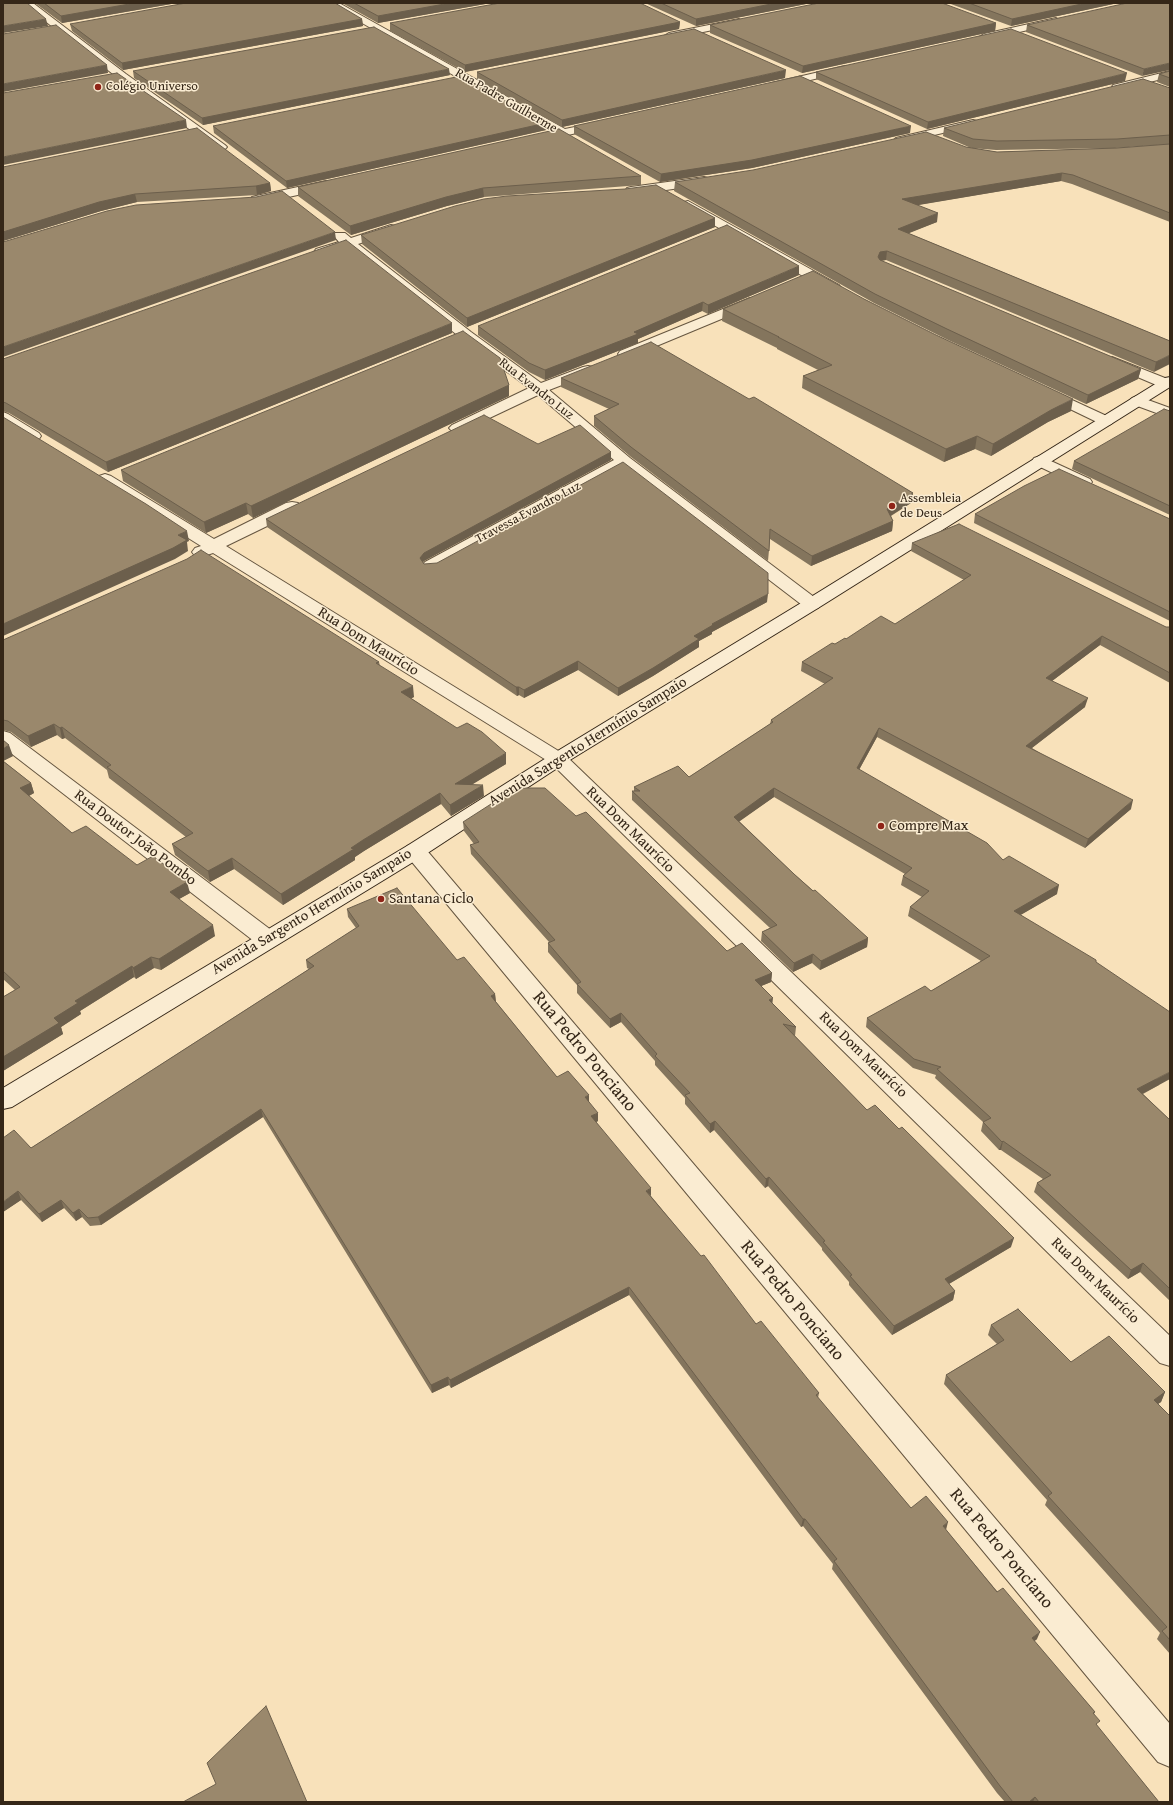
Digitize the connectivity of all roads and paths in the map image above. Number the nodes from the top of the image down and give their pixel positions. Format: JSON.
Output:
{"nodes":[{"id":1,"x":27,"y":3,"type":"edge"},
{"id":2,"x":332,"y":3,"type":"edge"},
{"id":3,"x":1071,"y":18,"type":"edge"},
{"id":4,"x":747,"y":20,"type":"edge"},
{"id":5,"x":990,"y":24,"type":"edge"},
{"id":6,"x":75,"y":25,"type":"edge"},
{"id":7,"x":679,"y":25,"type":"edge"},
{"id":8,"x":392,"y":26,"type":"edge"},
{"id":9,"x":60,"y":28,"type":"junction"},
{"id":10,"x":377,"y":29,"type":"junction"},
{"id":11,"x":46,"y":30,"type":"edge"},
{"id":12,"x":693,"y":31,"type":"junction"},
{"id":13,"x":1011,"y":31,"type":"junction"},
{"id":14,"x":361,"y":32,"type":"edge"},
{"id":15,"x":707,"y":37,"type":"edge"},
{"id":16,"x":1026,"y":37,"type":"edge"},
{"id":17,"x":654,"y":39,"type":"edge"},
{"id":18,"x":973,"y":40,"type":"edge"},
{"id":19,"x":858,"y":66,"type":"edge"},
{"id":20,"x":138,"y":73,"type":"edge"},
{"id":21,"x":787,"y":73,"type":"edge"},
{"id":22,"x":479,"y":74,"type":"edge"},
{"id":23,"x":1170,"y":74,"type":"edge"},
{"id":24,"x":1128,"y":75,"type":"edge"},
{"id":25,"x":122,"y":76,"type":"junction"},
{"id":26,"x":464,"y":77,"type":"junction"},
{"id":27,"x":107,"y":78,"type":"edge"},
{"id":28,"x":801,"y":79,"type":"junction"},
{"id":29,"x":449,"y":80,"type":"edge"},
{"id":30,"x":1143,"y":81,"type":"junction"},
{"id":31,"x":815,"y":85,"type":"edge"},
{"id":32,"x":1156,"y":86,"type":"edge"},
{"id":33,"x":763,"y":88,"type":"edge"},
{"id":34,"x":1104,"y":90,"type":"edge"},
{"id":35,"x":988,"y":119,"type":"edge"},
{"id":36,"x":617,"y":121,"type":"edge"},
{"id":37,"x":907,"y":126,"type":"edge"},
{"id":38,"x":216,"y":128,"type":"edge"},
{"id":39,"x":200,"y":131,"type":"junction"},
{"id":40,"x":562,"y":133,"type":"junction"},
{"id":41,"x":185,"y":134,"type":"edge"},
{"id":42,"x":926,"y":135,"type":"junction"},
{"id":43,"x":576,"y":141,"type":"edge"},
{"id":44,"x":941,"y":141,"type":"edge"},
{"id":45,"x":524,"y":142,"type":"edge"},
{"id":46,"x":890,"y":143,"type":"edge"},
{"id":47,"x":231,"y":154,"type":"edge"},
{"id":48,"x":637,"y":176,"type":"edge"},
{"id":49,"x":718,"y":178,"type":"edge"},
{"id":50,"x":339,"y":182,"type":"edge"},
{"id":51,"x":273,"y":185,"type":"edge"},
{"id":52,"x":658,"y":188,"type":"junction"},
{"id":53,"x":617,"y":193,"type":"edge"},
{"id":54,"x":285,"y":194,"type":"junction"},
{"id":55,"x":243,"y":201,"type":"edge"},
{"id":56,"x":298,"y":204,"type":"edge"},
{"id":57,"x":400,"y":226,"type":"edge"},
{"id":58,"x":330,"y":228,"type":"edge"},
{"id":59,"x":727,"y":228,"type":"junction"},
{"id":60,"x":710,"y":235,"type":"edge"},
{"id":61,"x":349,"y":242,"type":"junction"},
{"id":62,"x":311,"y":256,"type":"edge"},
{"id":63,"x":843,"y":293,"type":"edge"},
{"id":64,"x":763,"y":297,"type":"edge"},
{"id":65,"x":472,"y":333,"type":"junction"},
{"id":66,"x":453,"y":341,"type":"edge"},
{"id":67,"x":1101,"y":356,"type":"edge"},
{"id":68,"x":613,"y":360,"type":"edge"},
{"id":69,"x":598,"y":366,"type":"edge"},
{"id":70,"x":1168,"y":382,"type":"edge"},
{"id":71,"x":1036,"y":387,"type":"edge"},
{"id":72,"x":539,"y":389,"type":"junction"},
{"id":73,"x":1137,"y":401,"type":"junction"},
{"id":74,"x":1170,"y":414,"type":"edge"},
{"id":75,"x":3,"y":418,"type":"edge"},
{"id":76,"x":1106,"y":421,"type":"junction"},
{"id":77,"x":446,"y":434,"type":"edge"},
{"id":78,"x":48,"y":445,"type":"edge"},
{"id":79,"x":624,"y":461,"type":"junction"},
{"id":80,"x":1040,"y":461,"type":"junction"},
{"id":81,"x":107,"y":476,"type":"edge"},
{"id":82,"x":1098,"y":489,"type":"edge"},
{"id":83,"x":304,"y":502,"type":"edge"},
{"id":84,"x":211,"y":546,"type":"junction"},
{"id":85,"x":188,"y":561,"type":"edge"},
{"id":86,"x":431,"y":566,"type":"edge"},
{"id":87,"x":812,"y":604,"type":"junction"},
{"id":88,"x":3,"y":737,"type":"edge"},
{"id":89,"x":558,"y":759,"type":"junction"},
{"id":90,"x":415,"y":851,"type":"junction"},
{"id":91,"x":268,"y":938,"type":"junction"},
{"id":92,"x":3,"y":1100,"type":"edge"},
{"id":93,"x":1170,"y":1354,"type":"edge"},
{"id":94,"x":1170,"y":1750,"type":"edge"}],
"edges":[{"from":1,"to":9,"type":"street"},
{"from":2,"to":10,"type":"street","name":"Rua Padre Guilherme"},
{"from":3,"to":13,"type":"street"},
{"from":4,"to":12,"type":"street"},
{"from":5,"to":13,"type":"street"},
{"from":6,"to":9,"type":"street"},
{"from":7,"to":12,"type":"street"},
{"from":8,"to":10,"type":"street"},
{"from":9,"to":11,"type":"street"},
{"from":9,"to":25,"type":"street"},
{"from":10,"to":14,"type":"street"},
{"from":10,"to":26,"type":"street","name":"Rua Padre Guilherme"},
{"from":12,"to":15,"type":"street"},
{"from":12,"to":17,"type":"street"},
{"from":13,"to":16,"type":"street"},
{"from":13,"to":18,"type":"street"},
{"from":19,"to":28,"type":"street"},
{"from":20,"to":25,"type":"street"},
{"from":21,"to":28,"type":"street"},
{"from":22,"to":26,"type":"street"},
{"from":23,"to":30,"type":"street"},
{"from":24,"to":30,"type":"street"},
{"from":25,"to":27,"type":"street"},
{"from":25,"to":39,"type":"street"},
{"from":26,"to":29,"type":"street"},
{"from":26,"to":40,"type":"street","name":"Rua Padre Guilherme"},
{"from":28,"to":31,"type":"street"},
{"from":28,"to":33,"type":"street"},
{"from":30,"to":32,"type":"street"},
{"from":30,"to":34,"type":"street"},
{"from":35,"to":42,"type":"street"},
{"from":36,"to":40,"type":"street"},
{"from":37,"to":42,"type":"street"},
{"from":38,"to":39,"type":"street"},
{"from":39,"to":41,"type":"street"},
{"from":39,"to":47,"type":"street"},
{"from":40,"to":43,"type":"street","name":"Rua Padre Guilherme"},
{"from":40,"to":45,"type":"street"},
{"from":42,"to":44,"type":"street"},
{"from":42,"to":46,"type":"street"},
{"from":48,"to":52,"type":"street"},
{"from":49,"to":52,"type":"street"},
{"from":50,"to":54,"type":"street"},
{"from":51,"to":54,"type":"street"},
{"from":52,"to":53,"type":"street"},
{"from":52,"to":59,"type":"street"},
{"from":54,"to":55,"type":"street"},
{"from":54,"to":56,"type":"street"},
{"from":57,"to":61,"type":"street"},
{"from":58,"to":61,"type":"street","name":"Rua Evandro Luz"},
{"from":59,"to":60,"type":"street"},
{"from":59,"to":63,"type":"street"},
{"from":61,"to":62,"type":"street"},
{"from":61,"to":65,"type":"street","name":"Rua Evandro Luz"},
{"from":64,"to":68,"type":"street"},
{"from":65,"to":66,"type":"street"},
{"from":65,"to":72,"type":"street","name":"Rua Evandro Luz"},
{"from":67,"to":70,"type":"street"},
{"from":69,"to":72,"type":"street"},
{"from":70,"to":73,"type":"street","name":"Avenida Sargento Hermínio Sampaio"},
{"from":71,"to":76,"type":"street"},
{"from":72,"to":77,"type":"street"},
{"from":72,"to":79,"type":"street","name":"Rua Evandro Luz"},
{"from":73,"to":74,"type":"street"},
{"from":73,"to":76,"type":"street","name":"Avenida Sargento Hermínio Sampaio"},
{"from":75,"to":78,"type":"street"},
{"from":76,"to":80,"type":"street","name":"Avenida Sargento Hermínio Sampaio"},
{"from":79,"to":86,"type":"street","name":"Travessa Evandro Luz"},
{"from":79,"to":87,"type":"street","name":"Rua Evandro Luz"},
{"from":80,"to":82,"type":"street"},
{"from":80,"to":87,"type":"street","name":"Avenida Sargento Hermínio Sampaio"},
{"from":81,"to":84,"type":"street","name":"Rua Dom Maurício"},
{"from":83,"to":84,"type":"street"},
{"from":84,"to":85,"type":"street"},
{"from":84,"to":89,"type":"street","name":"Rua Dom Maurício"},
{"from":87,"to":89,"type":"street","name":"Avenida Sargento Hermínio Sampaio"},
{"from":88,"to":91,"type":"street","name":"Rua Doutor João Pombo"},
{"from":89,"to":90,"type":"street","name":"Avenida Sargento Hermínio Sampaio"},
{"from":89,"to":93,"type":"street","name":"Rua Dom Maurício"},
{"from":90,"to":91,"type":"street","name":"Avenida Sargento Hermínio Sampaio"},
{"from":90,"to":94,"type":"street","name":"Rua Pedro Ponciano"},
{"from":91,"to":92,"type":"street","name":"Avenida Sargento Hermínio Sampaio"}]}
